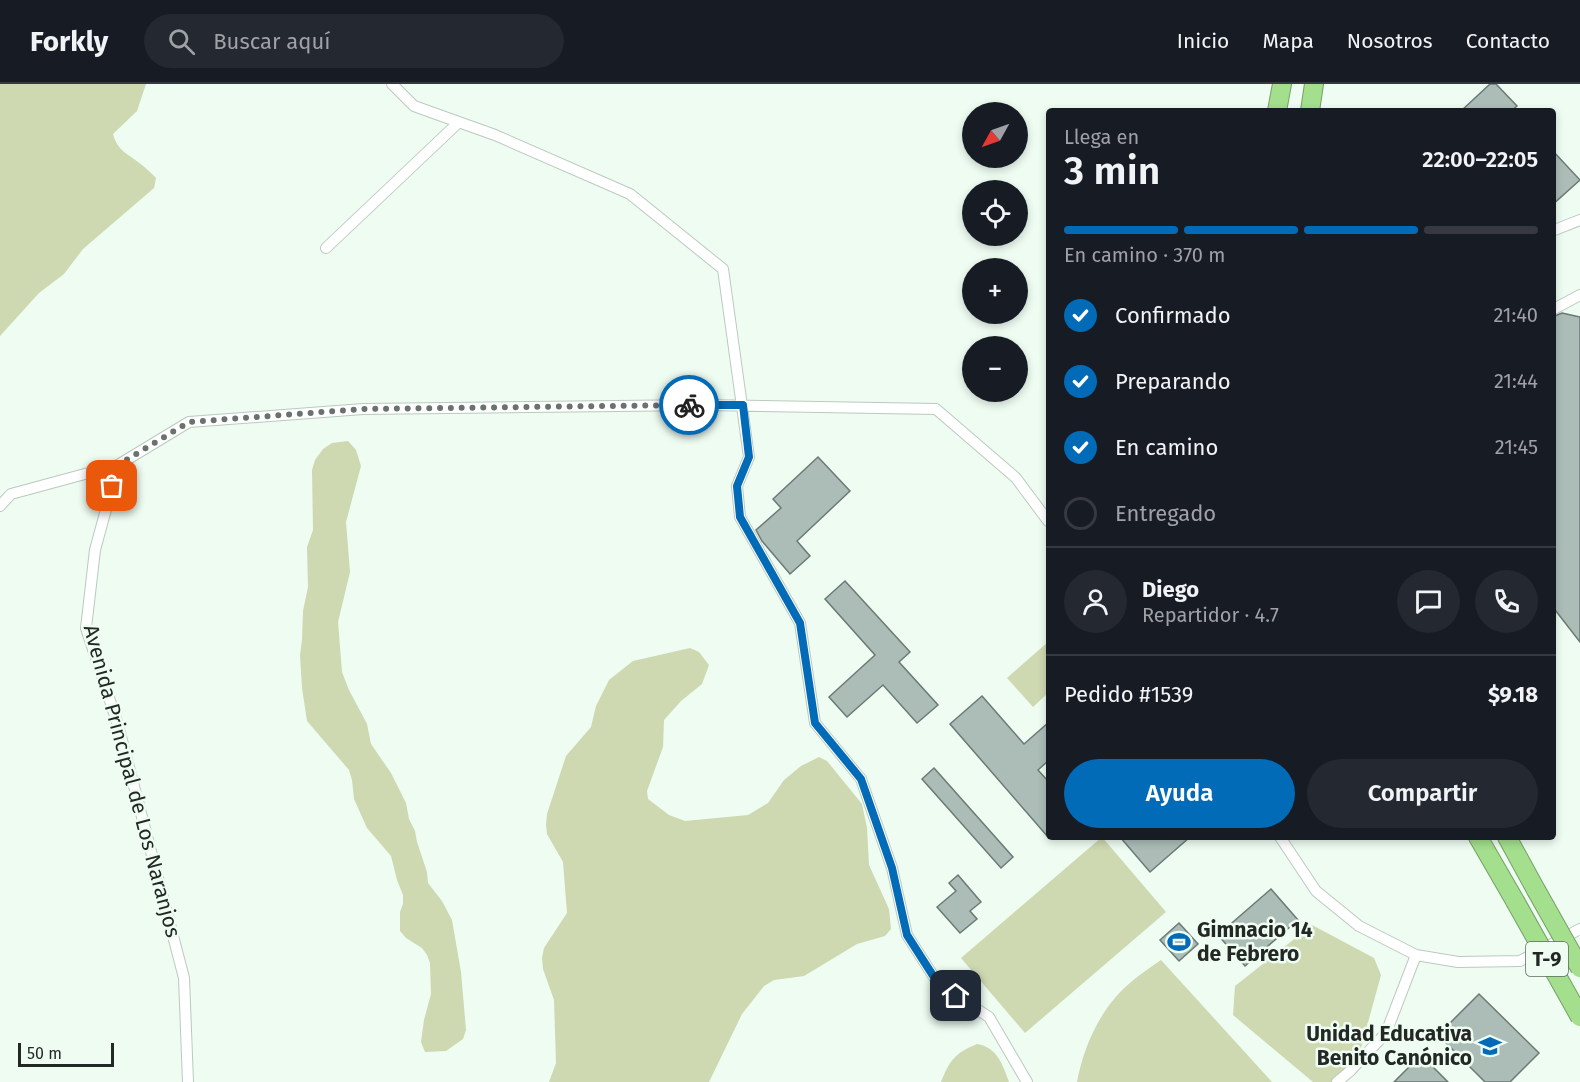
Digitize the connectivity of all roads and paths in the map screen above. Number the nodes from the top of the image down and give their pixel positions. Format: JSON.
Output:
{"nodes":[{"id":1,"x":392,"y":84,"type":"edge"},
{"id":2,"x":1277,"y":84,"type":"edge"},
{"id":3,"x":1282,"y":84,"type":"edge"},
{"id":4,"x":1314,"y":84,"type":"edge"},
{"id":5,"x":1276,"y":108,"type":"edge"},
{"id":6,"x":1277,"y":108,"type":"edge"},
{"id":7,"x":1310,"y":108,"type":"edge"},
{"id":8,"x":459,"y":122,"type":"junction"},
{"id":9,"x":1580,"y":220,"type":"edge"},
{"id":10,"x":1556,"y":229,"type":"edge"},
{"id":11,"x":326,"y":248,"type":"dead end"},
{"id":12,"x":1580,"y":295,"type":"edge"},
{"id":13,"x":1556,"y":308,"type":"edge"},
{"id":14,"x":743,"y":405,"type":"junction"},
{"id":15,"x":118,"y":465,"type":"junction"},
{"id":16,"x":0,"y":506,"type":"edge"},
{"id":17,"x":1046,"y":518,"type":"edge"},
{"id":18,"x":1282,"y":840,"type":"edge"},
{"id":19,"x":1480,"y":840,"type":"edge"},
{"id":20,"x":1509,"y":840,"type":"edge"},
{"id":21,"x":1580,"y":929,"type":"edge"},
{"id":22,"x":1416,"y":956,"type":"junction"},
{"id":23,"x":1580,"y":968,"type":"edge"},
{"id":24,"x":1580,"y":1017,"type":"edge"},
{"id":25,"x":188,"y":1082,"type":"edge"},
{"id":26,"x":1027,"y":1082,"type":"edge"},
{"id":27,"x":1337,"y":1082,"type":"edge"}],
"edges":[{"from":1,"to":8,"type":"street"},
{"from":2,"to":5,"type":"highway"},
{"from":3,"to":6,"type":"highway"},
{"from":4,"to":7,"type":"highway"},
{"from":8,"to":11,"type":"street"},
{"from":8,"to":14,"type":"street"},
{"from":9,"to":10,"type":"street"},
{"from":12,"to":13,"type":"street"},
{"from":14,"to":15,"type":"street"},
{"from":14,"to":17,"type":"street"},
{"from":14,"to":26,"type":"street"},
{"from":15,"to":16,"type":"street"},
{"from":15,"to":25,"type":"street","name":"Avenida Principal de Los Naranjos"},
{"from":18,"to":22,"type":"street"},
{"from":19,"to":24,"type":"highway","number":"T-9","bridge":true},
{"from":20,"to":23,"type":"highway","number":"T-9","bridge":true},
{"from":21,"to":22,"type":"street"},
{"from":22,"to":27,"type":"street"}]}
